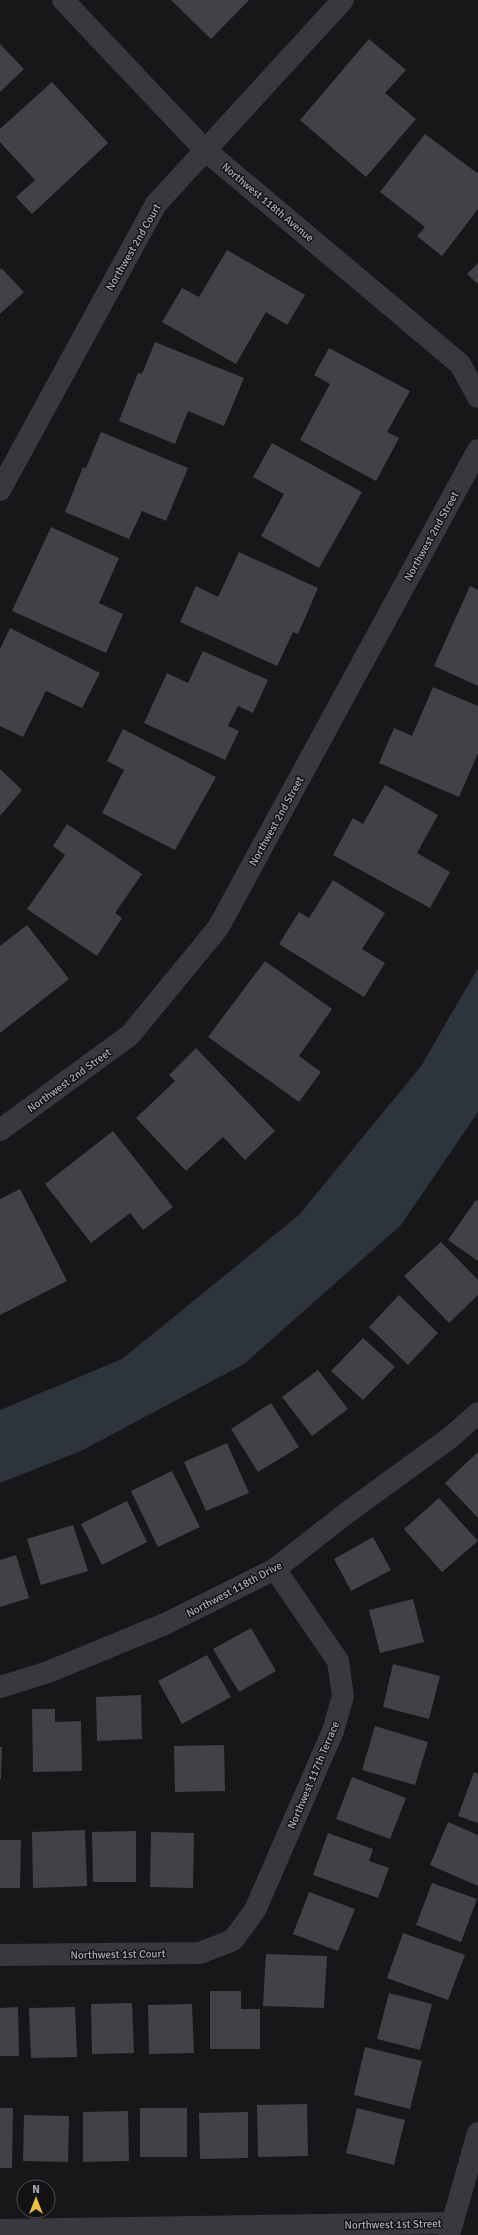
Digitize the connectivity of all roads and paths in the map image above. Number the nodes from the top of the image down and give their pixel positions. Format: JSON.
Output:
{"nodes":[{"id":1,"x":63,"y":0,"type":"edge"},
{"id":2,"x":343,"y":0,"type":"edge"},
{"id":3,"x":205,"y":150,"type":"junction"},
{"id":4,"x":478,"y":397,"type":"edge"},
{"id":5,"x":478,"y":450,"type":"edge"},
{"id":6,"x":6,"y":462,"type":"edge"},
{"id":7,"x":0,"y":490,"type":"edge"},
{"id":8,"x":0,"y":1130,"type":"edge"},
{"id":9,"x":478,"y":1413,"type":"edge"},
{"id":10,"x":275,"y":1569,"type":"junction"},
{"id":11,"x":0,"y":1687,"type":"edge"},
{"id":12,"x":233,"y":1940,"type":"joint"},
{"id":13,"x":0,"y":1956,"type":"edge"},
{"id":14,"x":478,"y":2133,"type":"edge"},
{"id":15,"x":450,"y":2229,"type":"edge"},
{"id":16,"x":0,"y":2230,"type":"edge"}],
"edges":[{"from":1,"to":3,"type":"street","name":"Northwest 118th Avenue"},
{"from":2,"to":3,"type":"street","name":"Northwest 2nd Court"},
{"from":3,"to":4,"type":"street","name":"Northwest 118th Avenue"},
{"from":3,"to":6,"type":"street","name":"Northwest 2nd Court"},
{"from":5,"to":8,"type":"street","name":"Northwest 2nd Street"},
{"from":6,"to":7,"type":"street","name":"Northwest 2nd Court"},
{"from":9,"to":10,"type":"street","name":"Northwest 118th Drive"},
{"from":10,"to":11,"type":"street","name":"Northwest 118th Drive"},
{"from":10,"to":12,"type":"street","name":"Northwest 117th Terrace"},
{"from":12,"to":13,"type":"street","name":"Northwest 1st Court"},
{"from":14,"to":15,"type":"street"},
{"from":15,"to":16,"type":"street","name":"Northwest 1st Street"}]}
